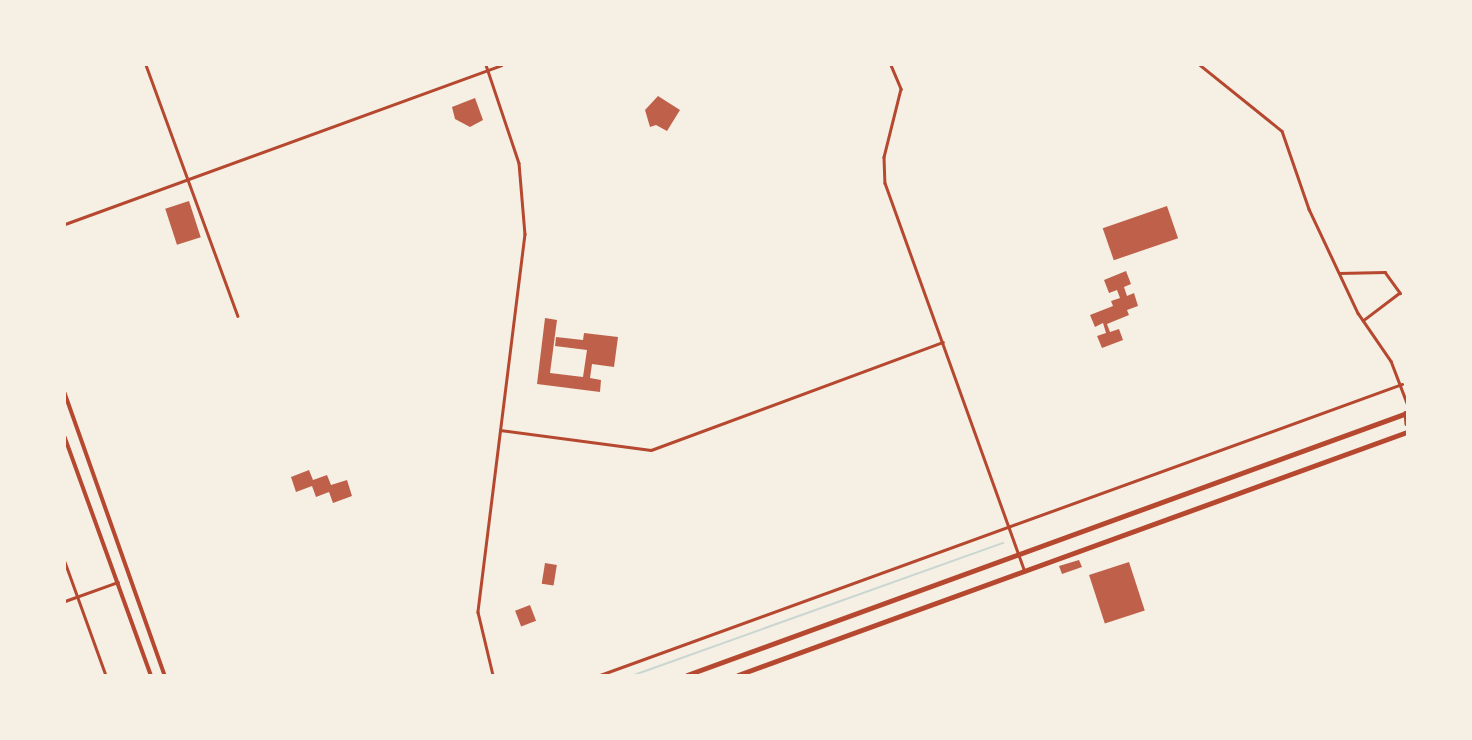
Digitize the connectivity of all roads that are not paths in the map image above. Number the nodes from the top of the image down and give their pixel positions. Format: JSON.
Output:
{"nodes":[{"id":1,"x":146,"y":65,"type":"edge"},
{"id":2,"x":501,"y":65,"type":"edge"},
{"id":3,"x":891,"y":65,"type":"edge"},
{"id":4,"x":1200,"y":65,"type":"edge"},
{"id":5,"x":487,"y":67,"type":"edge"},
{"id":6,"x":187,"y":179,"type":"junction"},
{"id":7,"x":65,"y":224,"type":"edge"},
{"id":8,"x":1339,"y":273,"type":"junction"},
{"id":9,"x":238,"y":316,"type":"dead end"},
{"id":10,"x":1363,"y":321,"type":"junction"},
{"id":11,"x":943,"y":342,"type":"junction"},
{"id":12,"x":1402,"y":384,"type":"junction"},
{"id":13,"x":65,"y":393,"type":"edge"},
{"id":14,"x":1407,"y":404,"type":"edge"},
{"id":15,"x":1407,"y":413,"type":"edge"},
{"id":16,"x":1407,"y":424,"type":"edge"},
{"id":17,"x":500,"y":430,"type":"junction"},
{"id":18,"x":1407,"y":432,"type":"edge"},
{"id":19,"x":65,"y":438,"type":"edge"},
{"id":20,"x":1009,"y":523,"type":"junction"},
{"id":21,"x":1021,"y":554,"type":"junction"},
{"id":22,"x":65,"y":562,"type":"edge"},
{"id":23,"x":1025,"y":571,"type":"junction"},
{"id":24,"x":118,"y":582,"type":"junction"},
{"id":25,"x":77,"y":596,"type":"junction"},
{"id":26,"x":65,"y":601,"type":"edge"},
{"id":27,"x":106,"y":675,"type":"edge"},
{"id":28,"x":151,"y":675,"type":"edge"},
{"id":29,"x":165,"y":675,"type":"edge"},
{"id":30,"x":493,"y":675,"type":"edge"},
{"id":31,"x":600,"y":675,"type":"edge"},
{"id":32,"x":687,"y":675,"type":"edge"},
{"id":33,"x":738,"y":675,"type":"edge"}],
"edges":[{"from":1,"to":6,"type":"street"},
{"from":2,"to":5,"type":"street"},
{"from":3,"to":11,"type":"street"},
{"from":4,"to":8,"type":"street"},
{"from":5,"to":6,"type":"street"},
{"from":5,"to":17,"type":"street"},
{"from":6,"to":7,"type":"street"},
{"from":6,"to":9,"type":"street"},
{"from":8,"to":10,"type":"street"},
{"from":8,"to":10,"type":"street"},
{"from":10,"to":12,"type":"street"},
{"from":11,"to":17,"type":"street"},
{"from":11,"to":20,"type":"street"},
{"from":12,"to":14,"type":"street"},
{"from":12,"to":20,"type":"street"},
{"from":13,"to":29,"type":"street"},
{"from":14,"to":15,"type":"street"},
{"from":15,"to":16,"type":"street"},
{"from":15,"to":21,"type":"main road"},
{"from":17,"to":30,"type":"street"},
{"from":18,"to":23,"type":"main road"},
{"from":19,"to":24,"type":"street"},
{"from":20,"to":21,"type":"street"},
{"from":20,"to":31,"type":"street"},
{"from":21,"to":23,"type":"street"},
{"from":21,"to":32,"type":"main road"},
{"from":22,"to":25,"type":"street"},
{"from":23,"to":33,"type":"main road"},
{"from":24,"to":25,"type":"street"},
{"from":24,"to":28,"type":"street"},
{"from":25,"to":26,"type":"street"},
{"from":25,"to":27,"type":"street"}]}
